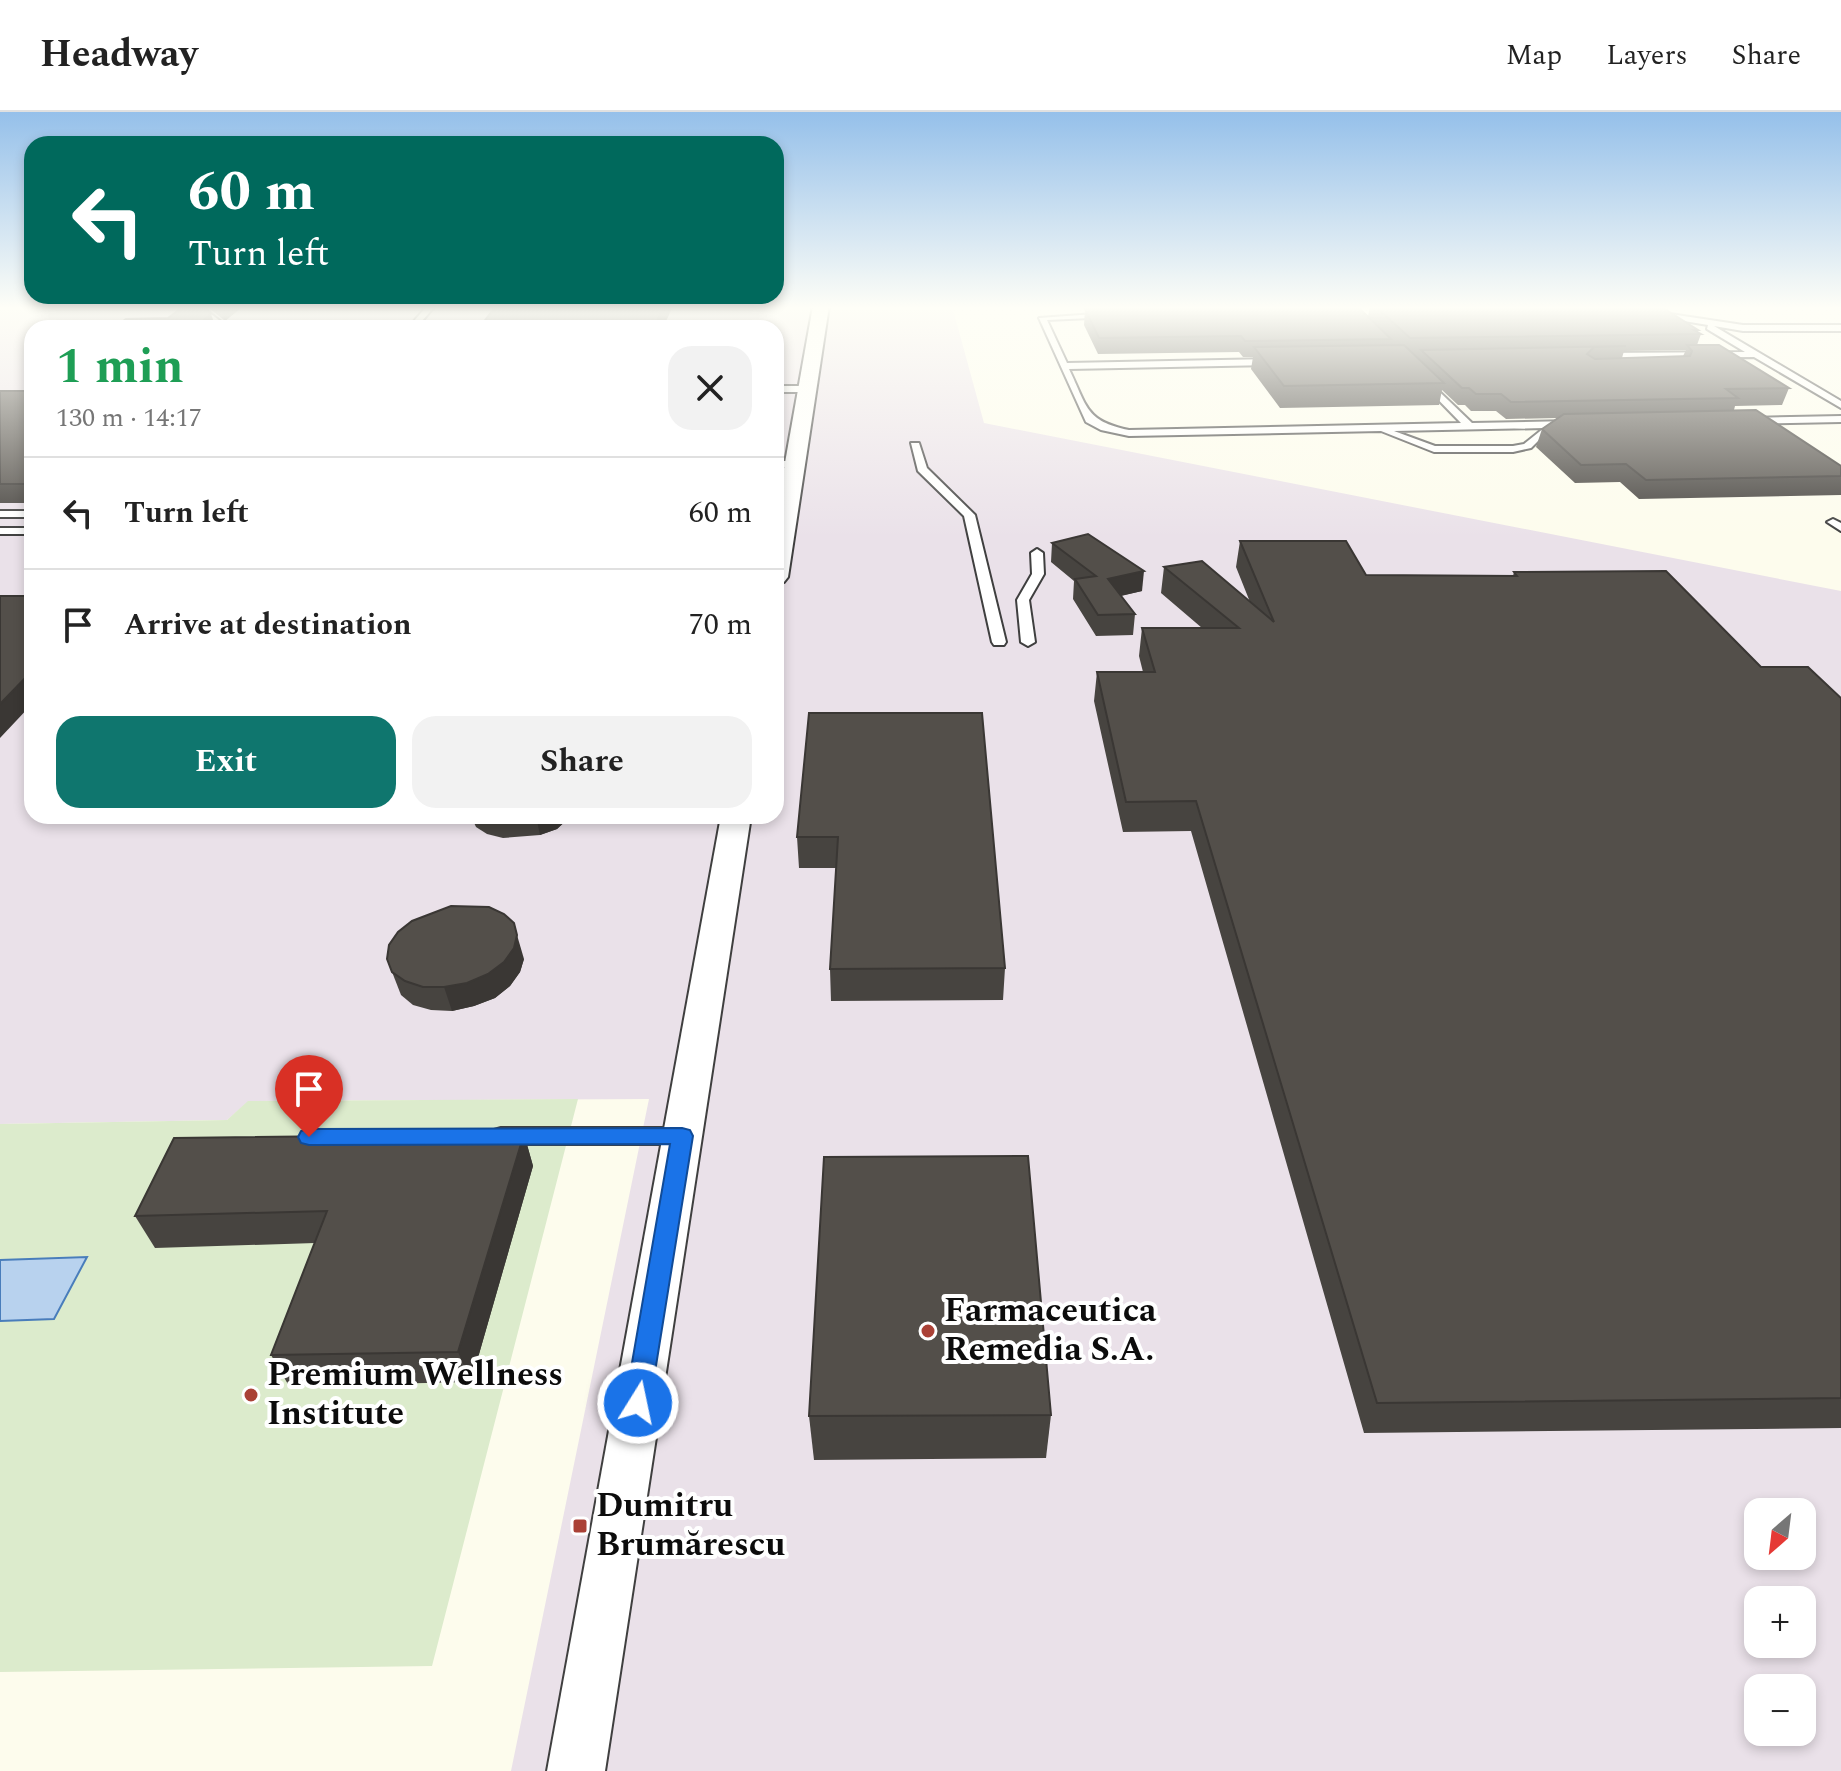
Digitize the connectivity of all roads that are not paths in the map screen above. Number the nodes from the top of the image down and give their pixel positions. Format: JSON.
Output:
{"nodes":[{"id":1,"x":809,"y":383,"type":"edge"},
{"id":2,"x":1073,"y":383,"type":"edge"},
{"id":3,"x":1427,"y":383,"type":"edge"},
{"id":4,"x":1806,"y":383,"type":"edge"},
{"id":5,"x":1810,"y":386,"type":"junction"},
{"id":6,"x":1825,"y":386,"type":"dead end"},
{"id":7,"x":784,"y":389,"type":"edge"},
{"id":8,"x":808,"y":389,"type":"junction"},
{"id":9,"x":1841,"y":405,"type":"edge"},
{"id":10,"x":1841,"y":419,"type":"edge"},
{"id":11,"x":1731,"y":421,"type":"edge"},
{"id":12,"x":1558,"y":424,"type":"junction"},
{"id":13,"x":1590,"y":424,"type":"edge"},
{"id":14,"x":1469,"y":426,"type":"junction"},
{"id":15,"x":1372,"y":428,"type":"junction"},
{"id":16,"x":915,"y":445,"type":"dead end"},
{"id":17,"x":786,"y":464,"type":"edge"},
{"id":18,"x":784,"y":485,"type":"edge"},
{"id":19,"x":0,"y":514,"type":"edge"},
{"id":20,"x":24,"y":514,"type":"edge"},
{"id":21,"x":0,"y":531,"type":"edge"},
{"id":22,"x":24,"y":531,"type":"edge"},
{"id":23,"x":1037,"y":553,"type":"dead end"},
{"id":24,"x":999,"y":642,"type":"dead end"},
{"id":25,"x":1028,"y":642,"type":"dead end"},
{"id":26,"x":735,"y":824,"type":"edge"},
{"id":27,"x":682,"y":1136,"type":"junction"},
{"id":28,"x":480,"y":1137,"type":"edge"},
{"id":29,"x":576,"y":1771,"type":"edge"}],
"edges":[{"from":1,"to":8,"type":"street"},
{"from":2,"to":15,"type":"lane"},
{"from":3,"to":14,"type":"lane"},
{"from":4,"to":5,"type":"lane"},
{"from":5,"to":6,"type":"lane"},
{"from":5,"to":9,"type":"lane"},
{"from":7,"to":8,"type":"lane"},
{"from":8,"to":17,"type":"street"},
{"from":10,"to":11,"type":"lane"},
{"from":12,"to":13,"type":"lane"},
{"from":12,"to":14,"type":"lane"},
{"from":12,"to":15,"type":"lane"},
{"from":14,"to":15,"type":"lane"},
{"from":16,"to":24,"type":"lane"},
{"from":17,"to":18,"type":"street"},
{"from":19,"to":20,"type":"lane"},
{"from":21,"to":22,"type":"lane"},
{"from":23,"to":25,"type":"lane"},
{"from":26,"to":27,"type":"street"},
{"from":27,"to":28,"type":"lane"},
{"from":27,"to":29,"type":"street"}]}
